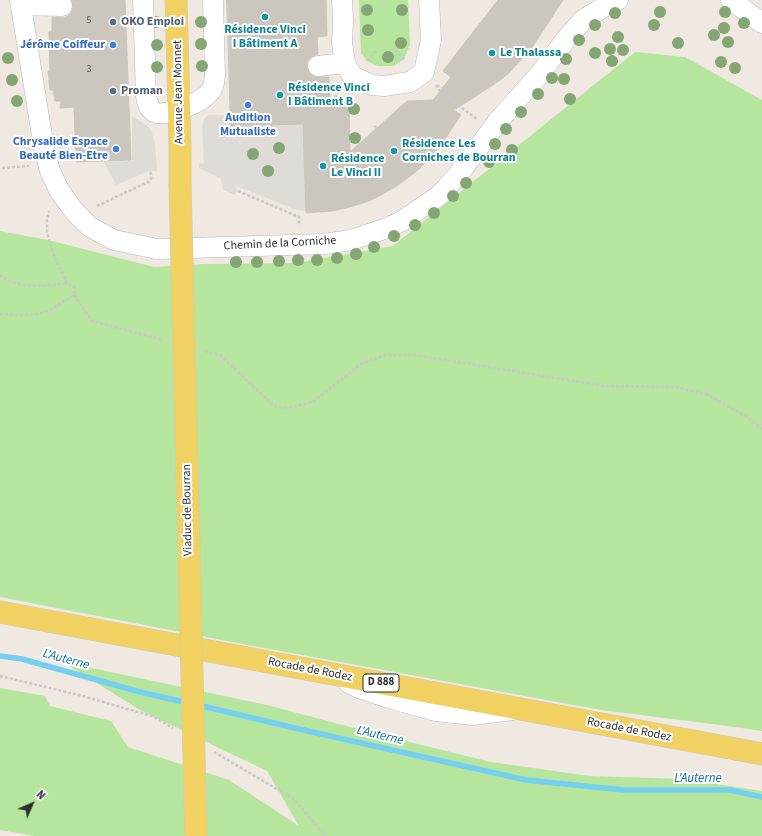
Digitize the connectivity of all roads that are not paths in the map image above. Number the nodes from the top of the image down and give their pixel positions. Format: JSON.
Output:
{"nodes":[{"id":1,"x":143,"y":0,"type":"edge"},
{"id":2,"x":176,"y":0,"type":"edge"},
{"id":3,"x":213,"y":0,"type":"edge"},
{"id":4,"x":342,"y":0,"type":"edge"},
{"id":5,"x":429,"y":0,"type":"edge"},
{"id":6,"x":618,"y":0,"type":"edge"},
{"id":7,"x":731,"y":0,"type":"edge"},
{"id":8,"x":20,"y":3,"type":"edge"},
{"id":9,"x":62,"y":6,"type":"dead end"},
{"id":10,"x":762,"y":23,"type":"edge"},
{"id":11,"x":345,"y":63,"type":"junction"},
{"id":12,"x":318,"y":66,"type":"dead end"},
{"id":13,"x":179,"y":110,"type":"junction"},
{"id":14,"x":180,"y":184,"type":"joint"},
{"id":15,"x":0,"y":612,"type":"edge"},
{"id":16,"x":762,"y":754,"type":"edge"},
{"id":17,"x":196,"y":836,"type":"edge"}],
"edges":[{"from":1,"to":13,"type":"street"},
{"from":2,"to":13,"type":"main road","name":"Avenue Jean Monnet"},
{"from":3,"to":13,"type":"street"},
{"from":4,"to":11,"type":"street"},
{"from":5,"to":11,"type":"street"},
{"from":6,"to":8,"type":"street","name":"Chemin de la Corniche"},
{"from":7,"to":10,"type":"street"},
{"from":8,"to":9,"type":"street"},
{"from":11,"to":12,"type":"street"},
{"from":13,"to":14,"type":"main road","name":"Avenue Jean Monnet"},
{"from":14,"to":17,"type":"main road","name":"Viaduc de Bourran","bridge":true},
{"from":15,"to":16,"type":"main road","name":"Rocade de Rodez","number":"D 888"}]}
